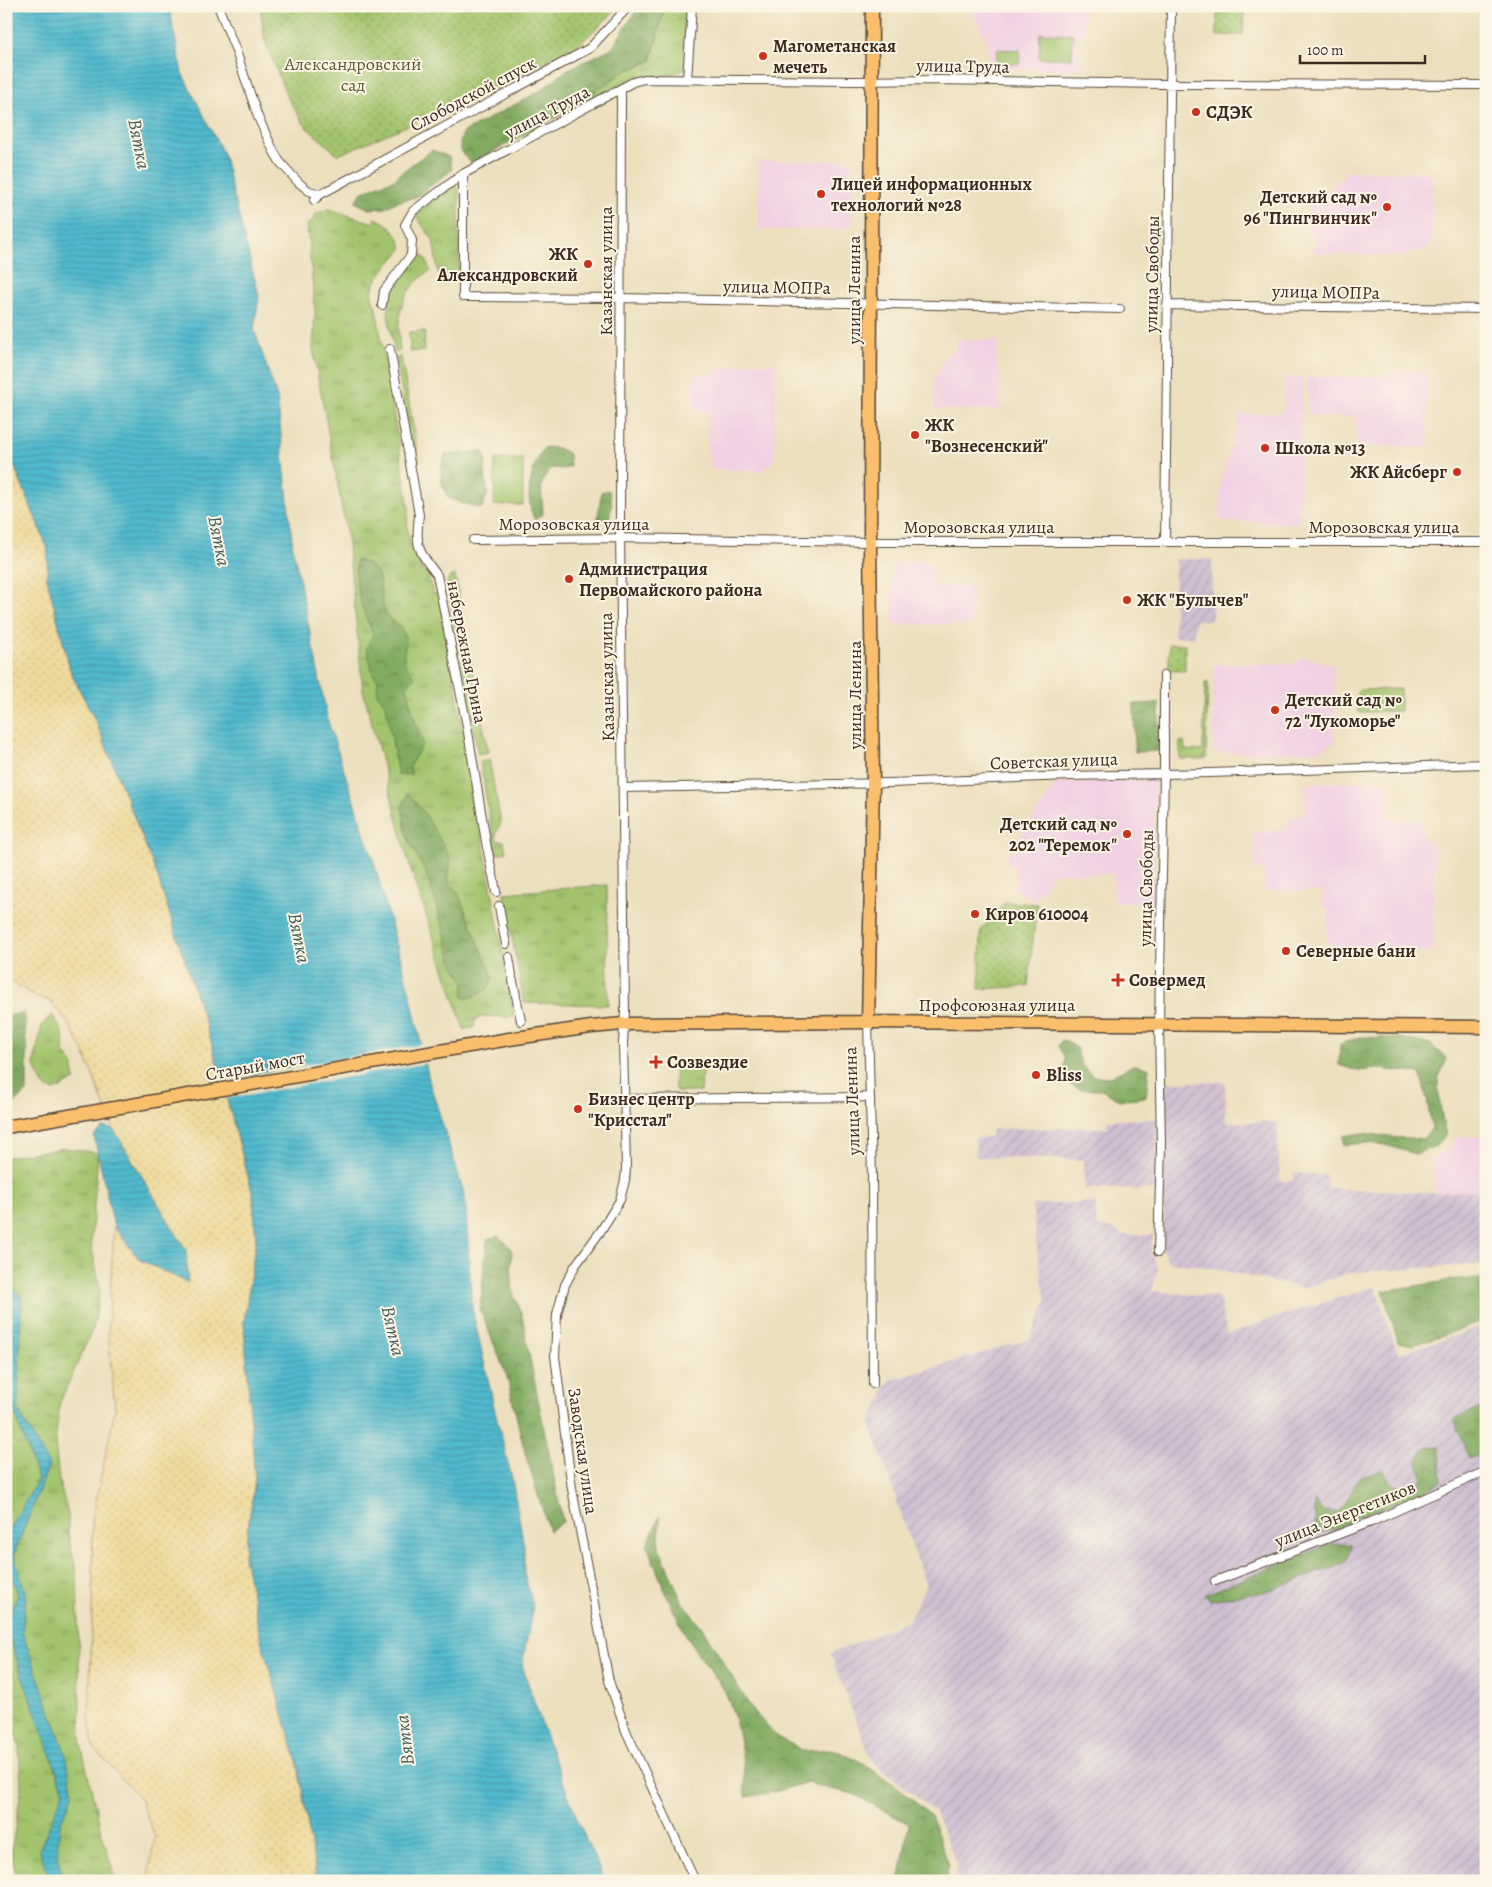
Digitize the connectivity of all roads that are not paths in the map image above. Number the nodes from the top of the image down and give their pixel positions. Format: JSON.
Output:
{"nodes":[{"id":1,"x":218,"y":6,"type":"edge"},
{"id":2,"x":629,"y":6,"type":"edge"},
{"id":3,"x":692,"y":6,"type":"edge"},
{"id":4,"x":872,"y":6,"type":"edge"},
{"id":5,"x":1171,"y":6,"type":"edge"},
{"id":6,"x":687,"y":78,"type":"junction"},
{"id":7,"x":871,"y":81,"type":"junction"},
{"id":8,"x":1169,"y":84,"type":"junction"},
{"id":9,"x":1486,"y":85,"type":"edge"},
{"id":10,"x":621,"y":89,"type":"junction"},
{"id":11,"x":463,"y":174,"type":"junction"},
{"id":12,"x":321,"y":194,"type":"junction"},
{"id":13,"x":314,"y":200,"type":"dead end"},
{"id":14,"x":621,"y":298,"type":"junction"},
{"id":15,"x":872,"y":304,"type":"junction"},
{"id":16,"x":382,"y":305,"type":"dead end"},
{"id":17,"x":1167,"y":305,"type":"junction"},
{"id":18,"x":1120,"y":309,"type":"dead end"},
{"id":19,"x":1486,"y":309,"type":"edge"},
{"id":20,"x":390,"y":349,"type":"dead end"},
{"id":21,"x":620,"y":538,"type":"junction"},
{"id":22,"x":473,"y":540,"type":"dead end"},
{"id":23,"x":870,"y":542,"type":"junction"},
{"id":24,"x":1164,"y":542,"type":"junction"},
{"id":25,"x":1486,"y":542,"type":"edge"},
{"id":26,"x":1164,"y":675,"type":"dead end"},
{"id":27,"x":1486,"y":764,"type":"edge"},
{"id":28,"x":1164,"y":773,"type":"junction"},
{"id":29,"x":873,"y":783,"type":"junction"},
{"id":30,"x":624,"y":788,"type":"junction"},
{"id":31,"x":496,"y":892,"type":"dead end"},
{"id":32,"x":499,"y":906,"type":"dead end"},
{"id":33,"x":506,"y":944,"type":"dead end"},
{"id":34,"x":508,"y":957,"type":"dead end"},
{"id":35,"x":521,"y":1022,"type":"dead end"},
{"id":36,"x":868,"y":1022,"type":"junction"},
{"id":37,"x":623,"y":1024,"type":"junction"},
{"id":38,"x":1159,"y":1024,"type":"junction"},
{"id":39,"x":1486,"y":1027,"type":"edge"},
{"id":40,"x":510,"y":1039,"type":"joint"},
{"id":41,"x":869,"y":1097,"type":"junction"},
{"id":42,"x":625,"y":1100,"type":"junction"},
{"id":43,"x":6,"y":1127,"type":"edge"},
{"id":44,"x":1158,"y":1252,"type":"dead end"},
{"id":45,"x":873,"y":1384,"type":"dead end"},
{"id":46,"x":1486,"y":1471,"type":"edge"},
{"id":47,"x":1215,"y":1582,"type":"dead end"},
{"id":48,"x":695,"y":1881,"type":"edge"}],
"edges":[{"from":1,"to":12,"type":"street"},
{"from":2,"to":12,"type":"street","name":"Слободской спуск"},
{"from":3,"to":6,"type":"street"},
{"from":4,"to":7,"type":"main road","name":"улица Ленина"},
{"from":5,"to":8,"type":"street","name":"улица Свободы"},
{"from":6,"to":7,"type":"street","name":"улица Труда"},
{"from":6,"to":10,"type":"street","name":"улица Труда"},
{"from":7,"to":8,"type":"street","name":"улица Труда"},
{"from":7,"to":15,"type":"main road","name":"улица Ленина"},
{"from":8,"to":9,"type":"street","name":"улица Труда"},
{"from":8,"to":17,"type":"street","name":"улица Свободы"},
{"from":10,"to":11,"type":"street","name":"улица Труда"},
{"from":10,"to":14,"type":"street","name":"Казанская улица"},
{"from":11,"to":14,"type":"street","name":"улица МОПРа"},
{"from":11,"to":16,"type":"street"},
{"from":12,"to":13,"type":"street","name":"Слободской спуск"},
{"from":14,"to":15,"type":"street","name":"улица МОПРа"},
{"from":14,"to":21,"type":"street","name":"Казанская улица"},
{"from":15,"to":18,"type":"street","name":"улица МОПРа"},
{"from":15,"to":23,"type":"main road","name":"улица Ленина"},
{"from":17,"to":19,"type":"street","name":"улица МОПРа"},
{"from":17,"to":24,"type":"street","name":"улица Свободы"},
{"from":20,"to":31,"type":"street","name":"набережная Грина"},
{"from":21,"to":22,"type":"street","name":"Морозовская улица"},
{"from":21,"to":23,"type":"street","name":"Морозовская улица"},
{"from":21,"to":30,"type":"street","name":"Казанская улица"},
{"from":23,"to":24,"type":"street","name":"Морозовская улица"},
{"from":23,"to":29,"type":"main road","name":"улица Ленина"},
{"from":24,"to":25,"type":"street","name":"Морозовская улица"},
{"from":26,"to":28,"type":"street","name":"улица Свободы"},
{"from":27,"to":28,"type":"street","name":"Советская улица"},
{"from":28,"to":29,"type":"street","name":"Советская улица"},
{"from":28,"to":38,"type":"street","name":"улица Свободы"},
{"from":29,"to":30,"type":"street","name":"Советская улица"},
{"from":29,"to":36,"type":"main road","name":"улица Ленина"},
{"from":30,"to":37,"type":"street","name":"Казанская улица"},
{"from":32,"to":33,"type":"street"},
{"from":34,"to":35,"type":"street"},
{"from":36,"to":37,"type":"main road","name":"Профсоюзная улица"},
{"from":36,"to":38,"type":"main road","name":"Профсоюзная улица"},
{"from":36,"to":41,"type":"street","name":"улица Ленина"},
{"from":37,"to":40,"type":"main road","name":"Профсоюзная улица"},
{"from":37,"to":42,"type":"street","name":"Заводская улица"},
{"from":38,"to":39,"type":"main road","name":"Профсоюзная улица"},
{"from":38,"to":44,"type":"street","name":"улица Свободы"},
{"from":40,"to":43,"type":"main road","name":"Старый мост"},
{"from":41,"to":42,"type":"street"},
{"from":41,"to":45,"type":"street","name":"улица Ленина"},
{"from":42,"to":48,"type":"street","name":"Заводская улица"},
{"from":46,"to":47,"type":"street","name":"улица Энергетиков"}]}
